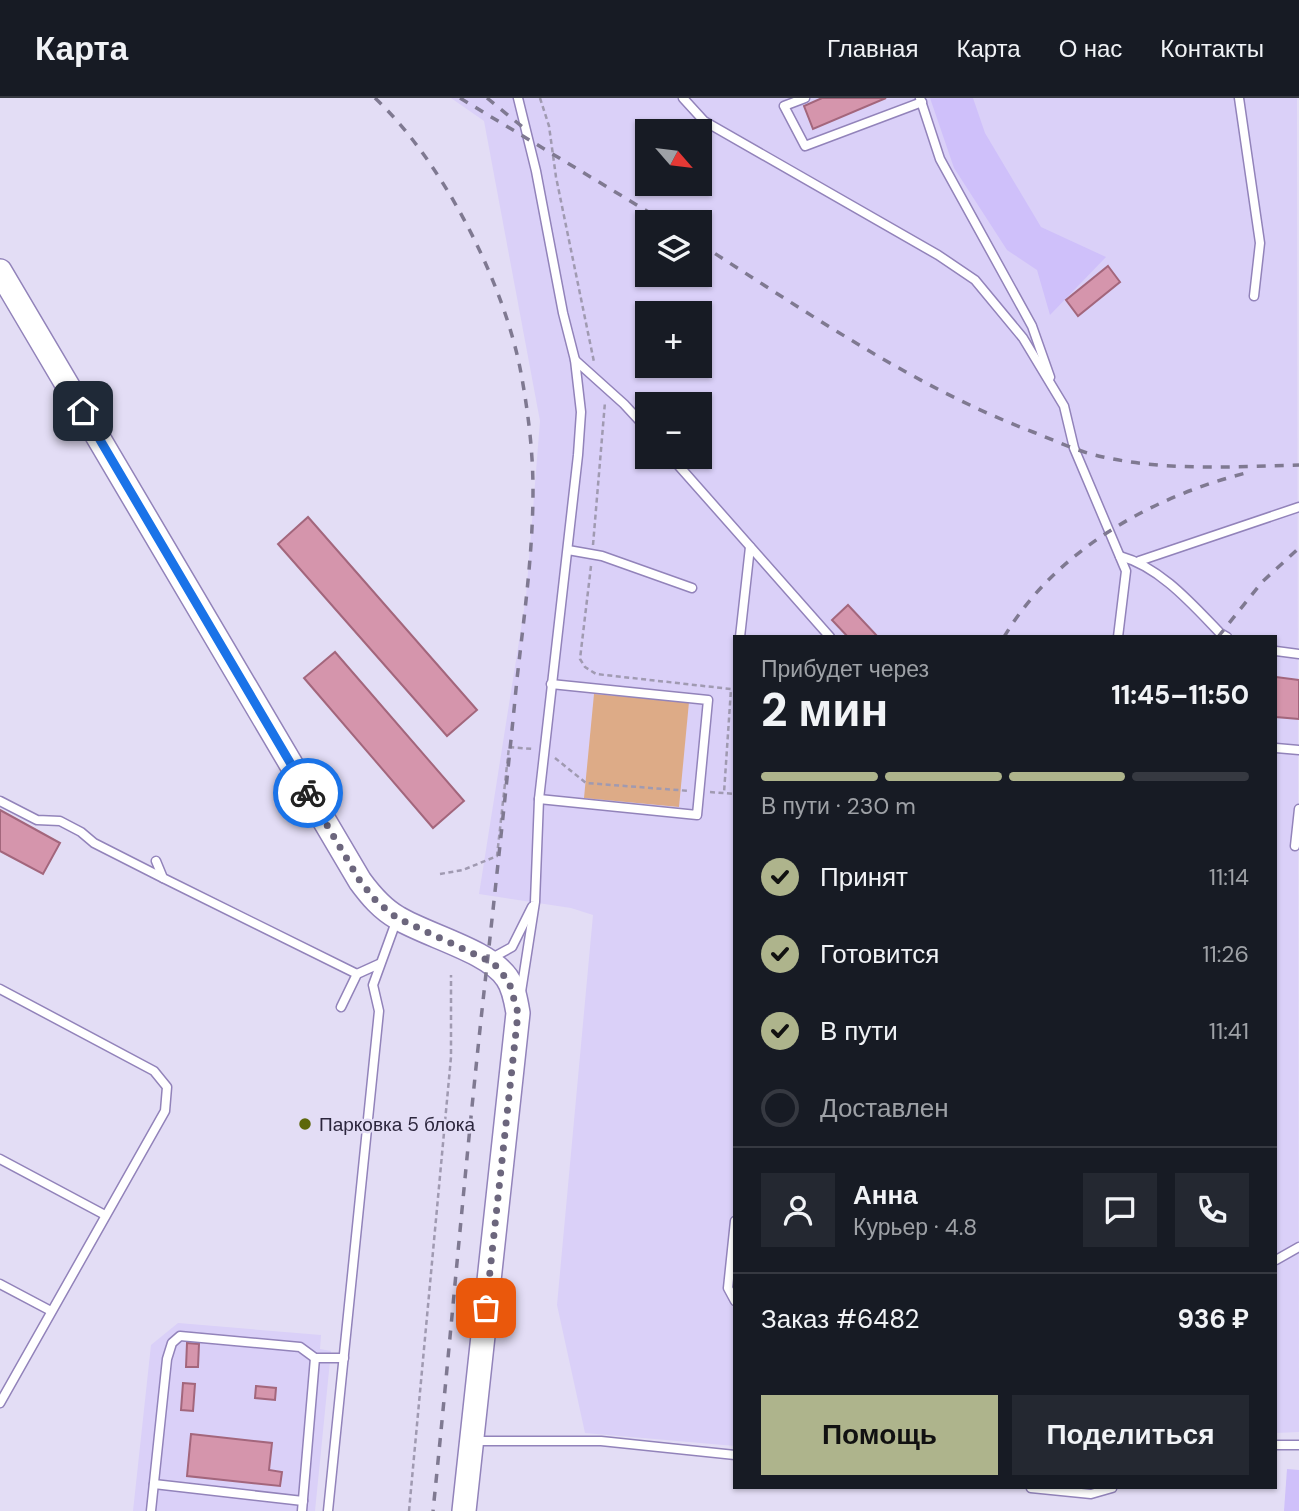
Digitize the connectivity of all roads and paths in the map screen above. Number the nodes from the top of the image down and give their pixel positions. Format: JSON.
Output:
{"nodes":[{"id":1,"x":519,"y":98,"type":"edge"},
{"id":2,"x":540,"y":98,"type":"edge"},
{"id":3,"x":683,"y":98,"type":"edge"},
{"id":4,"x":805,"y":98,"type":"edge"},
{"id":5,"x":1239,"y":98,"type":"edge"},
{"id":6,"x":921,"y":100,"type":"edge"},
{"id":7,"x":0,"y":271,"type":"edge"},
{"id":8,"x":1254,"y":296,"type":"dead end"},
{"id":9,"x":575,"y":360,"type":"junction"},
{"id":10,"x":599,"y":381,"type":"junction"},
{"id":11,"x":1056,"y":393,"type":"junction"},
{"id":12,"x":635,"y":416,"type":"edge"},
{"id":13,"x":682,"y":469,"type":"edge"},
{"id":14,"x":1299,"y":507,"type":"edge"},
{"id":15,"x":750,"y":547,"type":"junction"},
{"id":16,"x":568,"y":550,"type":"junction"},
{"id":17,"x":592,"y":554,"type":"junction"},
{"id":18,"x":1120,"y":556,"type":"junction"},
{"id":19,"x":1139,"y":561,"type":"junction"},
{"id":20,"x":692,"y":588,"type":"dead end"},
{"id":21,"x":740,"y":635,"type":"edge"},
{"id":22,"x":828,"y":635,"type":"edge"},
{"id":23,"x":1118,"y":635,"type":"edge"},
{"id":24,"x":1224,"y":635,"type":"edge"},
{"id":25,"x":1277,"y":651,"type":"edge"},
{"id":26,"x":1299,"y":654,"type":"edge"},
{"id":27,"x":551,"y":684,"type":"junction"},
{"id":28,"x":509,"y":747,"type":"dead end"},
{"id":29,"x":1277,"y":748,"type":"edge"},
{"id":30,"x":1299,"y":750,"type":"edge"},
{"id":31,"x":586,"y":783,"type":"dead end"},
{"id":32,"x":699,"y":791,"type":"junction"},
{"id":33,"x":724,"y":793,"type":"junction"},
{"id":34,"x":733,"y":794,"type":"edge"},
{"id":35,"x":539,"y":799,"type":"junction"},
{"id":36,"x":0,"y":801,"type":"edge"},
{"id":37,"x":1299,"y":809,"type":"edge"},
{"id":38,"x":1295,"y":846,"type":"dead end"},
{"id":39,"x":156,"y":861,"type":"dead end"},
{"id":40,"x":440,"y":874,"type":"dead end"},
{"id":41,"x":163,"y":878,"type":"junction"},
{"id":42,"x":535,"y":901,"type":"junction"},
{"id":43,"x":397,"y":918,"type":"junction"},
{"id":44,"x":487,"y":960,"type":"junction"},
{"id":45,"x":379,"y":964,"type":"junction"},
{"id":46,"x":357,"y":974,"type":"junction"},
{"id":47,"x":450,"y":975,"type":"dead end"},
{"id":48,"x":0,"y":989,"type":"edge"},
{"id":49,"x":341,"y":1007,"type":"dead end"},
{"id":50,"x":518,"y":1013,"type":"junction"},
{"id":51,"x":0,"y":1159,"type":"edge"},
{"id":52,"x":105,"y":1215,"type":"junction"},
{"id":53,"x":733,"y":1240,"type":"edge"},
{"id":54,"x":1299,"y":1247,"type":"edge"},
{"id":55,"x":1277,"y":1258,"type":"edge"},
{"id":56,"x":0,"y":1284,"type":"edge"},
{"id":57,"x":733,"y":1297,"type":"edge"},
{"id":58,"x":51,"y":1311,"type":"junction"},
{"id":59,"x":315,"y":1358,"type":"junction"},
{"id":60,"x":344,"y":1358,"type":"junction"},
{"id":61,"x":0,"y":1403,"type":"edge"},
{"id":62,"x":471,"y":1441,"type":"junction"},
{"id":63,"x":1277,"y":1445,"type":"edge"},
{"id":64,"x":1299,"y":1445,"type":"edge"},
{"id":65,"x":733,"y":1455,"type":"edge"},
{"id":66,"x":154,"y":1484,"type":"junction"},
{"id":67,"x":1041,"y":1489,"type":"edge"},
{"id":68,"x":1108,"y":1489,"type":"edge"},
{"id":69,"x":303,"y":1501,"type":"junction"},
{"id":70,"x":151,"y":1511,"type":"edge"},
{"id":71,"x":302,"y":1511,"type":"edge"},
{"id":72,"x":328,"y":1511,"type":"edge"},
{"id":73,"x":409,"y":1511,"type":"edge"},
{"id":74,"x":464,"y":1511,"type":"edge"}],
"edges":[{"from":1,"to":9,"type":"lane"},
{"from":2,"to":10,"type":"path"},
{"from":3,"to":11,"type":"lane"},
{"from":4,"to":6,"type":"lane"},
{"from":5,"to":8,"type":"lane"},
{"from":6,"to":11,"type":"lane"},
{"from":7,"to":43,"type":"main road"},
{"from":9,"to":10,"type":"lane"},
{"from":9,"to":16,"type":"lane"},
{"from":10,"to":12,"type":"lane"},
{"from":10,"to":17,"type":"path"},
{"from":11,"to":18,"type":"lane"},
{"from":13,"to":15,"type":"lane"},
{"from":14,"to":19,"type":"lane"},
{"from":15,"to":21,"type":"lane"},
{"from":15,"to":22,"type":"lane"},
{"from":16,"to":17,"type":"lane"},
{"from":16,"to":27,"type":"lane"},
{"from":17,"to":20,"type":"lane"},
{"from":17,"to":33,"type":"path"},
{"from":18,"to":19,"type":"lane"},
{"from":18,"to":23,"type":"lane"},
{"from":19,"to":24,"type":"lane"},
{"from":25,"to":26,"type":"lane"},
{"from":27,"to":32,"type":"lane"},
{"from":27,"to":35,"type":"lane"},
{"from":28,"to":40,"type":"path"},
{"from":29,"to":30,"type":"lane"},
{"from":31,"to":32,"type":"path"},
{"from":32,"to":33,"type":"path"},
{"from":32,"to":35,"type":"lane"},
{"from":33,"to":34,"type":"path"},
{"from":35,"to":42,"type":"lane"},
{"from":36,"to":41,"type":"lane"},
{"from":37,"to":38,"type":"lane"},
{"from":39,"to":41,"type":"lane"},
{"from":41,"to":46,"type":"lane"},
{"from":42,"to":44,"type":"lane"},
{"from":42,"to":50,"type":"lane"},
{"from":43,"to":44,"type":"main road"},
{"from":43,"to":45,"type":"lane"},
{"from":44,"to":50,"type":"main road"},
{"from":45,"to":46,"type":"lane"},
{"from":45,"to":60,"type":"lane"},
{"from":46,"to":49,"type":"lane"},
{"from":47,"to":73,"type":"path"},
{"from":48,"to":52,"type":"lane"},
{"from":50,"to":62,"type":"main road"},
{"from":51,"to":52,"type":"lane"},
{"from":52,"to":58,"type":"lane"},
{"from":53,"to":57,"type":"lane"},
{"from":54,"to":55,"type":"lane"},
{"from":56,"to":58,"type":"lane"},
{"from":58,"to":61,"type":"lane"},
{"from":59,"to":60,"type":"lane"},
{"from":59,"to":66,"type":"lane"},
{"from":59,"to":69,"type":"lane"},
{"from":60,"to":72,"type":"lane"},
{"from":62,"to":65,"type":"lane"},
{"from":62,"to":74,"type":"main road"},
{"from":63,"to":64,"type":"lane"},
{"from":66,"to":69,"type":"lane"},
{"from":66,"to":70,"type":"lane"},
{"from":67,"to":68,"type":"lane"},
{"from":69,"to":71,"type":"lane"}]}
